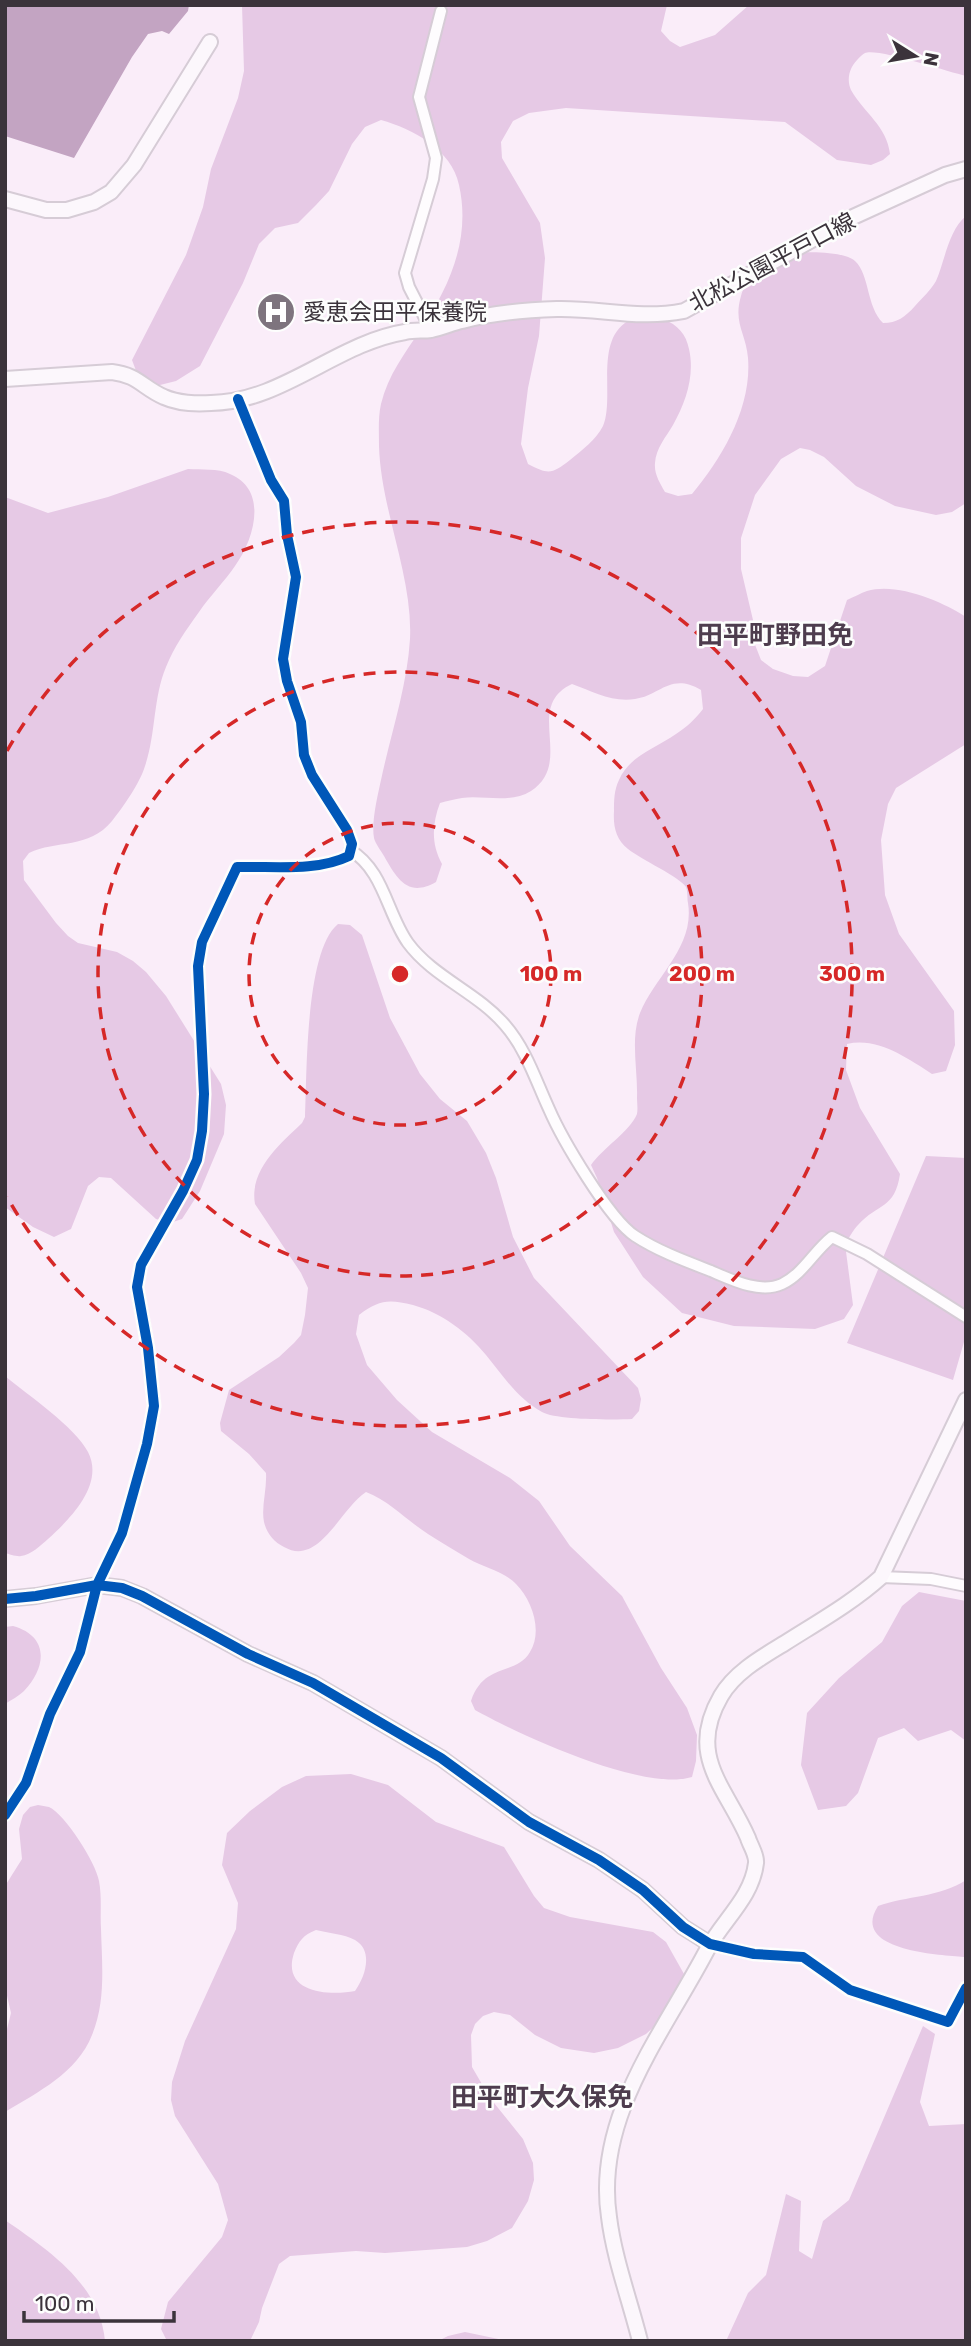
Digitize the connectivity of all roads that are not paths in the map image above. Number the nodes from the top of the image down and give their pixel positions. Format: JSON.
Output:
{"nodes":[{"id":1,"x":441,"y":11,"type":"dead end"},
{"id":2,"x":211,"y":42,"type":"dead end"},
{"id":3,"x":966,"y":169,"type":"edge"},
{"id":4,"x":5,"y":199,"type":"edge"},
{"id":5,"x":431,"y":330,"type":"junction"},
{"id":6,"x":5,"y":379,"type":"edge"},
{"id":7,"x":238,"y":399,"type":"junction"},
{"id":8,"x":350,"y":850,"type":"junction"},
{"id":9,"x":966,"y":1317,"type":"edge"},
{"id":10,"x":966,"y":1400,"type":"edge"},
{"id":11,"x":881,"y":1577,"type":"junction"},
{"id":12,"x":97,"y":1585,"type":"junction"},
{"id":13,"x":966,"y":1586,"type":"edge"},
{"id":14,"x":5,"y":1600,"type":"edge"},
{"id":15,"x":5,"y":1815,"type":"edge"},
{"id":16,"x":710,"y":1944,"type":"junction"},
{"id":17,"x":966,"y":1988,"type":"edge"},
{"id":18,"x":640,"y":2341,"type":"edge"}],
"edges":[{"from":1,"to":5,"type":"street"},
{"from":2,"to":4,"type":"main road"},
{"from":3,"to":5,"type":"main road","name":"北松公園平戸口線"},
{"from":5,"to":7,"type":"main road","name":"北松公園平戸口線"},
{"from":6,"to":7,"type":"main road","name":"北松公園平戸口線"},
{"from":7,"to":8,"type":"street"},
{"from":8,"to":9,"type":"street"},
{"from":8,"to":12,"type":"street"},
{"from":10,"to":11,"type":"main road"},
{"from":11,"to":13,"type":"street"},
{"from":11,"to":16,"type":"main road"},
{"from":12,"to":14,"type":"main road"},
{"from":12,"to":15,"type":"street"},
{"from":12,"to":16,"type":"main road"},
{"from":16,"to":17,"type":"street"},
{"from":16,"to":18,"type":"main road"}]}
